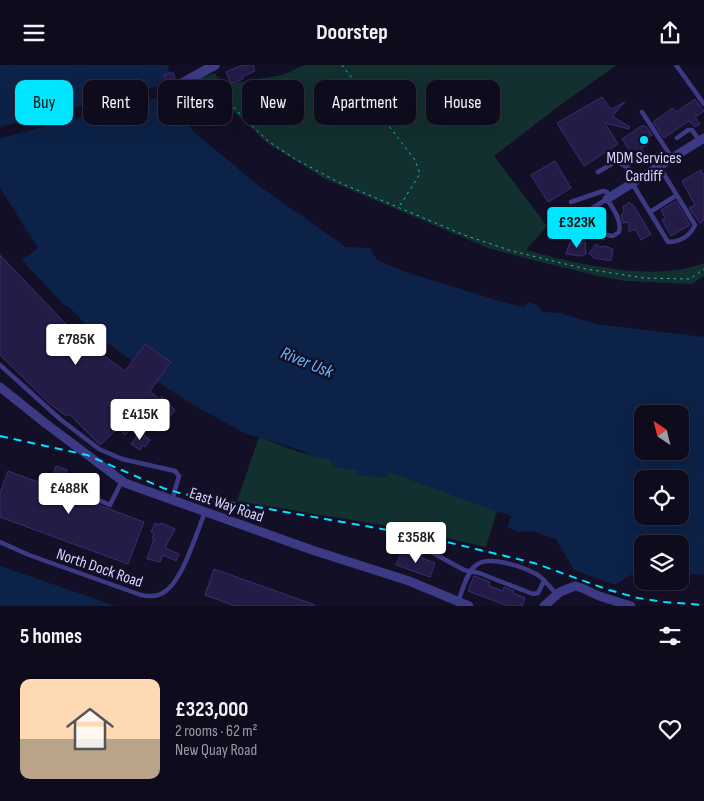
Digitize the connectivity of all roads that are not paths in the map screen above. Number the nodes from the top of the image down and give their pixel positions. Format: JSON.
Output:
{"nodes":[{"id":1,"x":676,"y":65,"type":"edge"},
{"id":2,"x":210,"y":67,"type":"edge"},
{"id":3,"x":188,"y":80,"type":"edge"},
{"id":4,"x":704,"y":104,"type":"edge"},
{"id":5,"x":642,"y":112,"type":"dead end"},
{"id":6,"x":677,"y":137,"type":"dead end"},
{"id":7,"x":703,"y":140,"type":"edge"},
{"id":8,"x":672,"y":158,"type":"junction"},
{"id":9,"x":659,"y":167,"type":"junction"},
{"id":10,"x":598,"y":172,"type":"dead end"},
{"id":11,"x":635,"y":181,"type":"junction"},
{"id":12,"x":677,"y":195,"type":"junction"},
{"id":13,"x":608,"y":198,"type":"junction"},
{"id":14,"x":571,"y":202,"type":"dead end"},
{"id":15,"x":650,"y":213,"type":"junction"},
{"id":16,"x":0,"y":365,"type":"edge"},
{"id":17,"x":0,"y":387,"type":"edge"},
{"id":18,"x":122,"y":481,"type":"junction"},
{"id":19,"x":92,"y":497,"type":"dead end"},
{"id":20,"x":172,"y":501,"type":"junction"},
{"id":21,"x":205,"y":512,"type":"junction"},
{"id":22,"x":0,"y":542,"type":"edge"},
{"id":23,"x":413,"y":542,"type":"dead end"},
{"id":24,"x":471,"y":571,"type":"junction"},
{"id":25,"x":544,"y":581,"type":"junction"},
{"id":26,"x":557,"y":595,"type":"junction"},
{"id":27,"x":458,"y":601,"type":"junction"},
{"id":28,"x":546,"y":605,"type":"edge"},
{"id":29,"x":469,"y":606,"type":"edge"},
{"id":30,"x":631,"y":606,"type":"edge"}],
"edges":[{"from":1,"to":4,"type":"lane"},
{"from":2,"to":3,"type":"street"},
{"from":5,"to":8,"type":"lane"},
{"from":6,"to":7,"type":"lane"},
{"from":7,"to":8,"type":"street"},
{"from":8,"to":9,"type":"street"},
{"from":9,"to":11,"type":"street"},
{"from":9,"to":12,"type":"lane"},
{"from":10,"to":11,"type":"lane"},
{"from":11,"to":13,"type":"street"},
{"from":11,"to":15,"type":"lane"},
{"from":12,"to":15,"type":"lane"},
{"from":12,"to":15,"type":"lane"},
{"from":13,"to":13,"type":"lane"},
{"from":13,"to":14,"type":"lane"},
{"from":16,"to":20,"type":"lane"},
{"from":17,"to":18,"type":"street","name":"East Way Road"},
{"from":18,"to":19,"type":"lane"},
{"from":18,"to":20,"type":"street","name":"East Way Road"},
{"from":20,"to":21,"type":"street","name":"East Way Road"},
{"from":21,"to":22,"type":"lane","name":"North Dock Road"},
{"from":21,"to":27,"type":"street","name":"East Way Road"},
{"from":23,"to":24,"type":"lane"},
{"from":24,"to":25,"type":"lane"},
{"from":24,"to":25,"type":"lane"},
{"from":24,"to":27,"type":"lane"},
{"from":25,"to":26,"type":"lane"},
{"from":26,"to":28,"type":"street"},
{"from":26,"to":30,"type":"street"},
{"from":27,"to":29,"type":"street","name":"East Way Road"}]}
